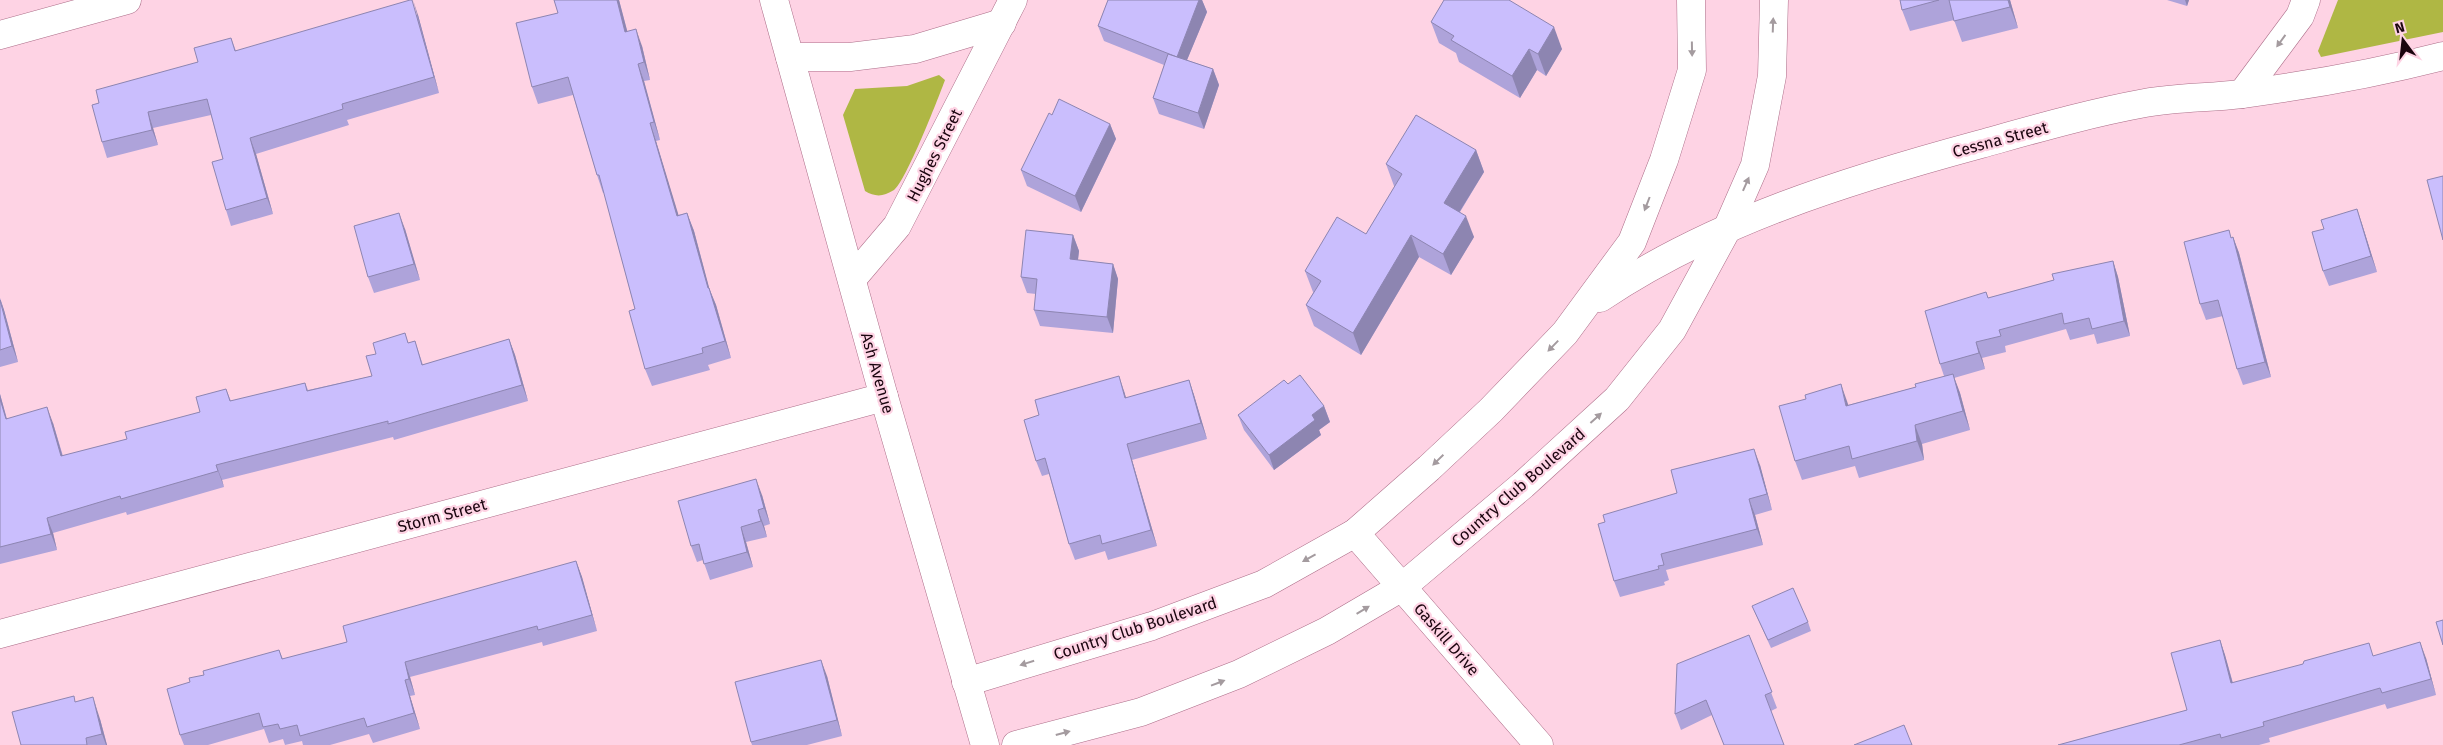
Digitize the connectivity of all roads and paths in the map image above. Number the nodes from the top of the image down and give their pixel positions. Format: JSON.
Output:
{"nodes":[{"id":1,"x":127,"y":0,"type":"edge"},
{"id":2,"x":774,"y":0,"type":"edge"},
{"id":3,"x":1690,"y":0,"type":"edge"},
{"id":4,"x":1774,"y":0,"type":"edge"},
{"id":5,"x":2306,"y":0,"type":"edge"},
{"id":6,"x":1007,"y":11,"type":"edge"},
{"id":7,"x":0,"y":35,"type":"edge"},
{"id":8,"x":2443,"y":56,"type":"edge"},
{"id":9,"x":790,"y":57,"type":"junction"},
{"id":10,"x":2242,"y":94,"type":"junction"},
{"id":11,"x":1727,"y":229,"type":"junction"},
{"id":12,"x":852,"y":278,"type":"junction"},
{"id":13,"x":1584,"y":308,"type":"junction"},
{"id":14,"x":884,"y":397,"type":"junction"},
{"id":15,"x":1356,"y":533,"type":"junction"},
{"id":16,"x":1402,"y":587,"type":"junction"},
{"id":17,"x":0,"y":634,"type":"edge"},
{"id":18,"x":966,"y":682,"type":"junction"},
{"id":19,"x":984,"y":745,"type":"edge"},
{"id":20,"x":1016,"y":745,"type":"edge"},
{"id":21,"x":1539,"y":745,"type":"edge"}],
"edges":[{"from":1,"to":7,"type":"street"},
{"from":2,"to":9,"type":"street","name":"Ash Avenue"},
{"from":3,"to":13,"type":"street","name":"Country Club Boulevard","one_way":true},
{"from":11,"to":4,"type":"street","name":"Country Club Boulevard","one_way":true},
{"from":5,"to":10,"type":"street","one_way":true},
{"from":6,"to":9,"type":"street","name":"Hughes Street"},
{"from":6,"to":12,"type":"street","name":"Hughes Street"},
{"from":8,"to":10,"type":"street","name":"Cessna Street"},
{"from":9,"to":12,"type":"street","name":"Ash Avenue"},
{"from":10,"to":11,"type":"street","name":"Cessna Street"},
{"from":11,"to":13,"type":"street","name":"Cessna Street"},
{"from":16,"to":11,"type":"street","name":"Country Club Boulevard","one_way":true},
{"from":12,"to":14,"type":"street","name":"Ash Avenue"},
{"from":13,"to":15,"type":"street","name":"Country Club Boulevard","one_way":true},
{"from":14,"to":17,"type":"street","name":"Storm Street"},
{"from":14,"to":18,"type":"street","name":"Ash Avenue"},
{"from":15,"to":16,"type":"street","name":"Gaskill Drive"},
{"from":15,"to":18,"type":"street","name":"Country Club Boulevard","one_way":true},
{"from":20,"to":16,"type":"street","name":"Country Club Boulevard","one_way":true},
{"from":16,"to":21,"type":"street","name":"Gaskill Drive"},
{"from":18,"to":19,"type":"street","name":"Ash Avenue"}]}
